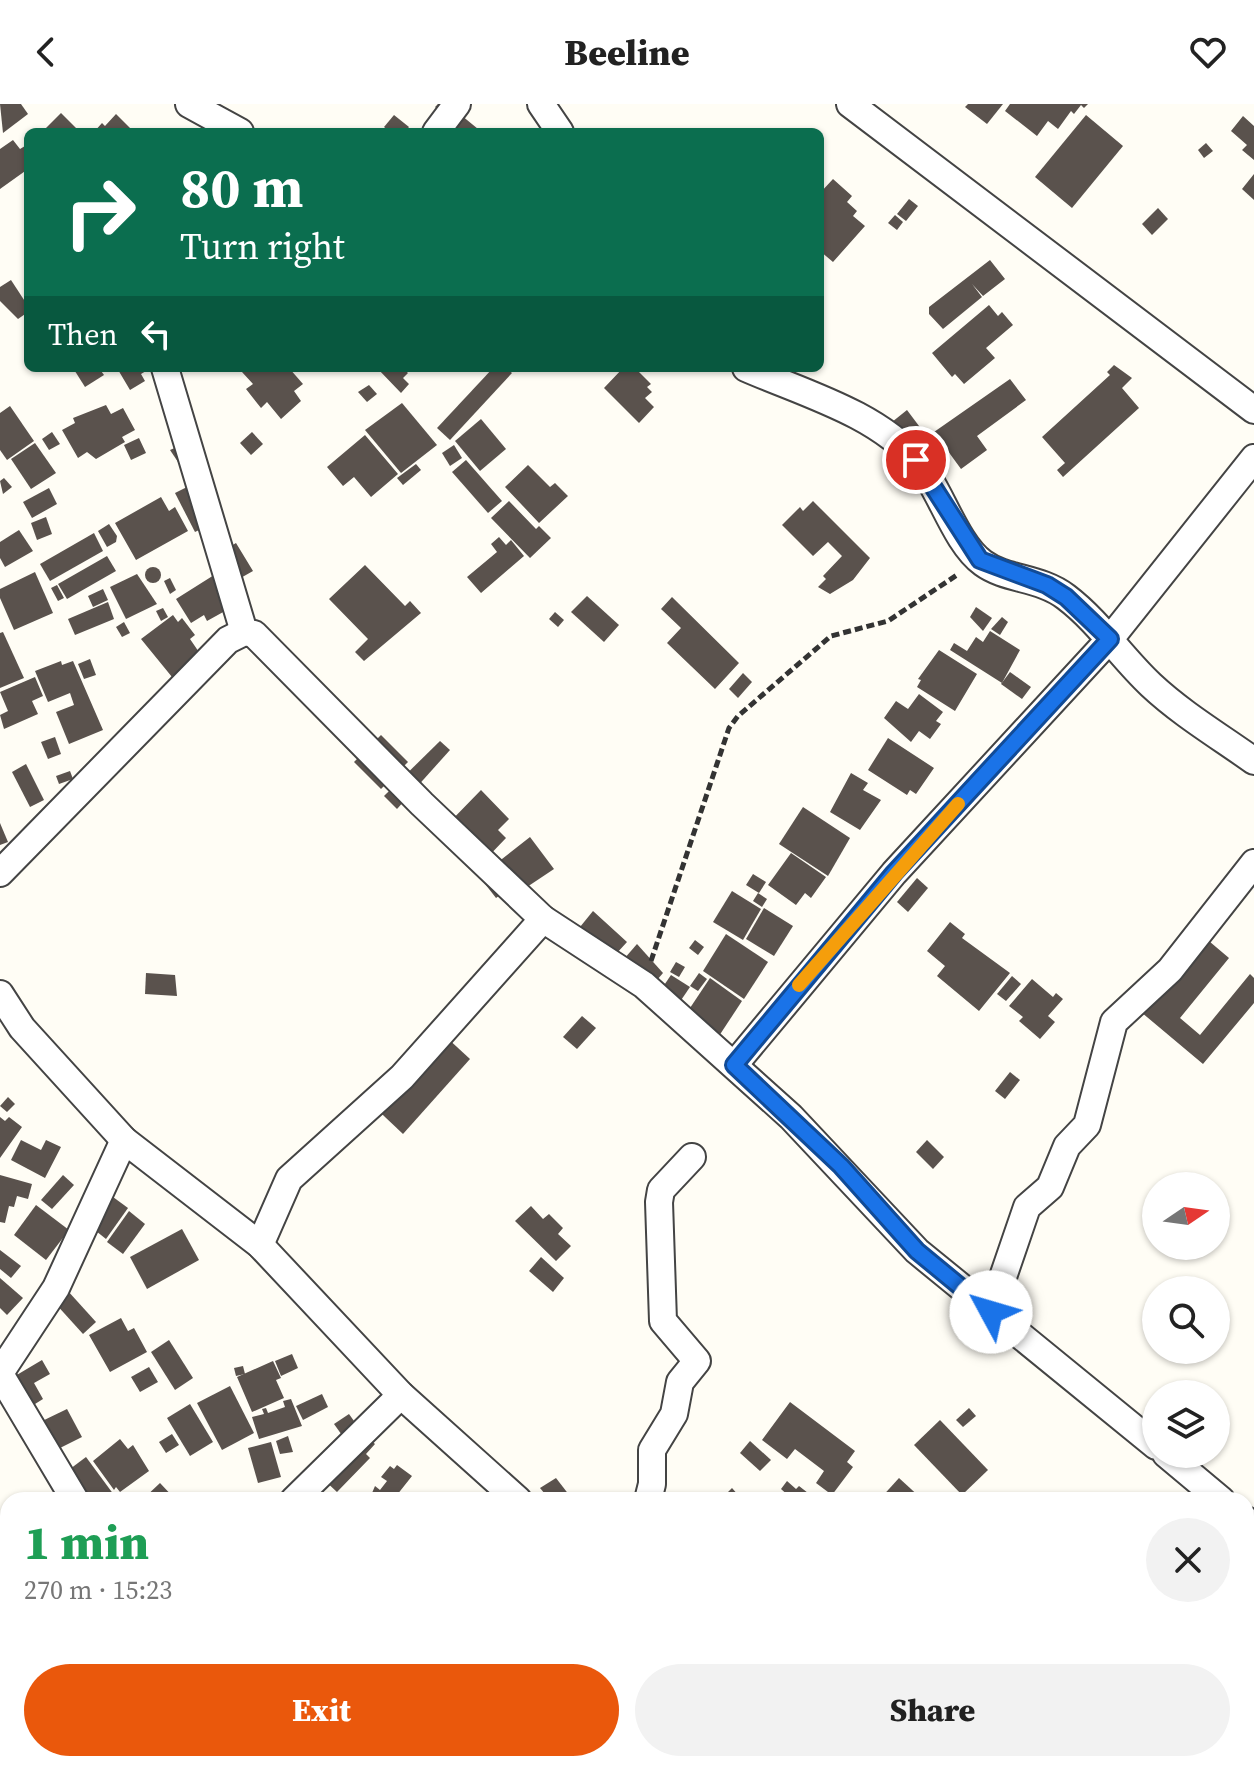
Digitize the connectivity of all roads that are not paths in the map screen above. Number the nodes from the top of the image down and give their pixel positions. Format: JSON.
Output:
{"nodes":[{"id":1,"x":457,"y":104,"type":"edge"},
{"id":2,"x":541,"y":104,"type":"edge"},
{"id":3,"x":850,"y":104,"type":"edge"},
{"id":4,"x":198,"y":117,"type":"edge"},
{"id":5,"x":229,"y":128,"type":"edge"},
{"id":6,"x":439,"y":128,"type":"edge"},
{"id":7,"x":557,"y":128,"type":"edge"},
{"id":8,"x":166,"y":372,"type":"edge"},
{"id":9,"x":755,"y":372,"type":"edge"},
{"id":10,"x":1254,"y":410,"type":"edge"},
{"id":11,"x":1254,"y":458,"type":"edge"},
{"id":12,"x":244,"y":632,"type":"junction"},
{"id":13,"x":1110,"y":639,"type":"junction"},
{"id":14,"x":1254,"y":761,"type":"edge"},
{"id":15,"x":1254,"y":863,"type":"edge"},
{"id":16,"x":0,"y":873,"type":"edge"},
{"id":17,"x":543,"y":919,"type":"junction"},
{"id":18,"x":0,"y":994,"type":"edge"},
{"id":19,"x":734,"y":1065,"type":"junction"},
{"id":20,"x":124,"y":1140,"type":"junction"},
{"id":21,"x":692,"y":1157,"type":"dead end"},
{"id":22,"x":260,"y":1245,"type":"junction"},
{"id":23,"x":991,"y":1312,"type":"junction"},
{"id":24,"x":0,"y":1374,"type":"edge"},
{"id":25,"x":401,"y":1395,"type":"junction"},
{"id":26,"x":1142,"y":1435,"type":"edge"},
{"id":27,"x":1183,"y":1468,"type":"edge"},
{"id":28,"x":70,"y":1492,"type":"edge"},
{"id":29,"x":302,"y":1492,"type":"edge"},
{"id":30,"x":509,"y":1492,"type":"edge"},
{"id":31,"x":650,"y":1492,"type":"edge"},
{"id":32,"x":1211,"y":1492,"type":"edge"}],
"edges":[{"from":1,"to":6,"type":"street"},
{"from":2,"to":7,"type":"street"},
{"from":3,"to":10,"type":"street"},
{"from":4,"to":5,"type":"street"},
{"from":8,"to":12,"type":"street"},
{"from":9,"to":13,"type":"street"},
{"from":11,"to":13,"type":"street"},
{"from":12,"to":16,"type":"street"},
{"from":12,"to":17,"type":"street"},
{"from":13,"to":14,"type":"street"},
{"from":13,"to":19,"type":"street"},
{"from":15,"to":23,"type":"street"},
{"from":17,"to":19,"type":"street"},
{"from":17,"to":22,"type":"street"},
{"from":18,"to":20,"type":"street"},
{"from":19,"to":23,"type":"street"},
{"from":20,"to":22,"type":"street"},
{"from":20,"to":24,"type":"street"},
{"from":21,"to":31,"type":"street"},
{"from":22,"to":25,"type":"street"},
{"from":23,"to":26,"type":"street"},
{"from":24,"to":28,"type":"street"},
{"from":25,"to":29,"type":"street"},
{"from":25,"to":30,"type":"street"},
{"from":27,"to":32,"type":"street"}]}
